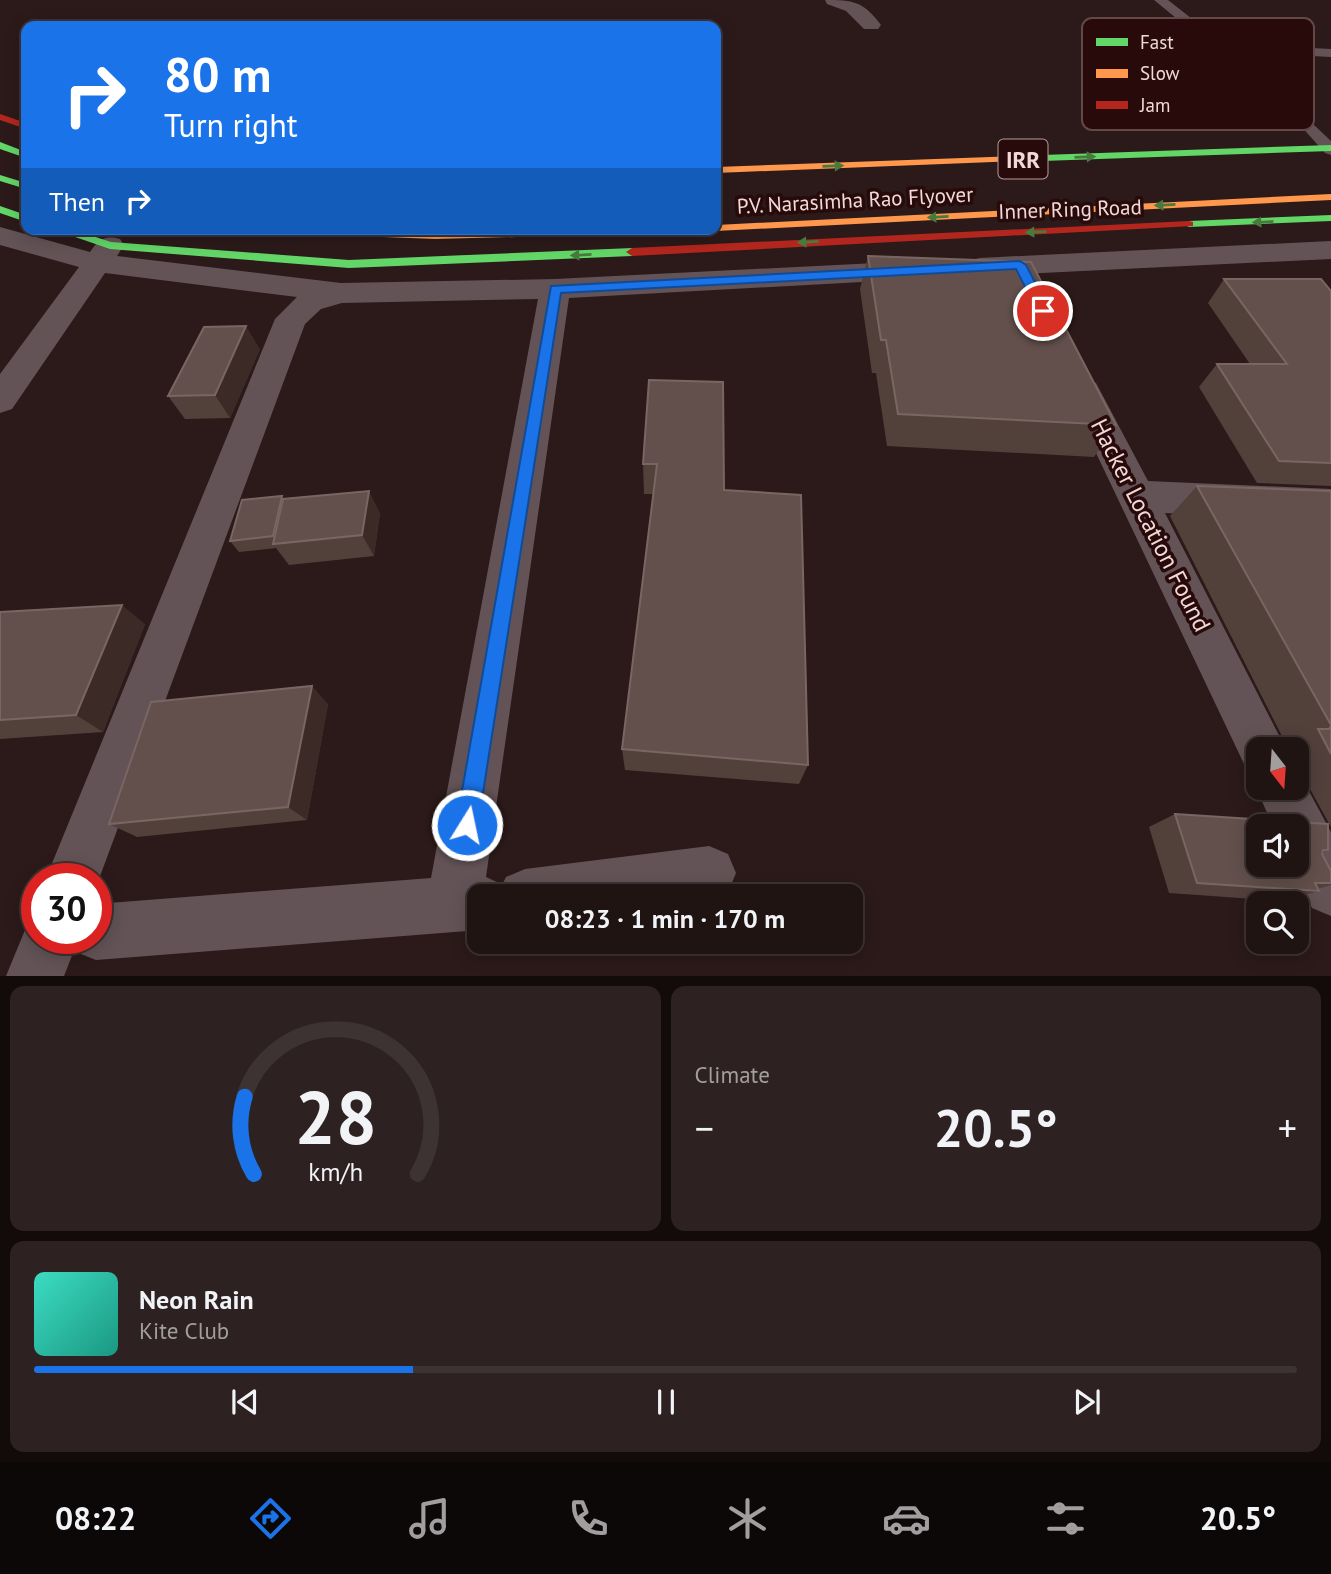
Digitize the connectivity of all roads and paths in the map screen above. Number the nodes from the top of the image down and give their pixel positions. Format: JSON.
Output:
{"nodes":[{"id":1,"x":834,"y":0,"type":"edge"},
{"id":2,"x":1160,"y":0,"type":"edge"},
{"id":3,"x":1183,"y":18,"type":"edge"},
{"id":4,"x":871,"y":25,"type":"dead end"},
{"id":5,"x":0,"y":117,"type":"edge"},
{"id":6,"x":21,"y":124,"type":"edge"},
{"id":7,"x":1312,"y":130,"type":"edge"},
{"id":8,"x":0,"y":145,"type":"edge"},
{"id":9,"x":1330,"y":149,"type":"edge"},
{"id":10,"x":21,"y":153,"type":"edge"},
{"id":11,"x":721,"y":170,"type":"edge"},
{"id":12,"x":0,"y":178,"type":"edge"},
{"id":13,"x":21,"y":184,"type":"edge"},
{"id":14,"x":1331,"y":197,"type":"edge"},
{"id":15,"x":0,"y":209,"type":"edge"},
{"id":16,"x":21,"y":217,"type":"edge"},
{"id":17,"x":1331,"y":218,"type":"edge"},
{"id":18,"x":721,"y":228,"type":"edge"},
{"id":19,"x":69,"y":235,"type":"edge"},
{"id":20,"x":409,"y":235,"type":"edge"},
{"id":21,"x":470,"y":235,"type":"edge"},
{"id":22,"x":0,"y":236,"type":"edge"},
{"id":23,"x":1331,"y":250,"type":"edge"},
{"id":24,"x":103,"y":254,"type":"junction"},
{"id":25,"x":1020,"y":265,"type":"junction"},
{"id":26,"x":555,"y":289,"type":"junction"},
{"id":27,"x":341,"y":293,"type":"junction"},
{"id":28,"x":1038,"y":301,"type":"edge"},
{"id":29,"x":1069,"y":362,"type":"edge"},
{"id":30,"x":0,"y":400,"type":"edge"},
{"id":31,"x":1137,"y":496,"type":"junction"},
{"id":32,"x":1331,"y":505,"type":"edge"},
{"id":33,"x":1256,"y":737,"type":"edge"},
{"id":34,"x":1287,"y":800,"type":"edge"},
{"id":35,"x":79,"y":863,"type":"edge"},
{"id":36,"x":709,"y":873,"type":"dead end"},
{"id":37,"x":470,"y":884,"type":"edge"},
{"id":38,"x":621,"y":884,"type":"edge"},
{"id":39,"x":1331,"y":889,"type":"edge"},
{"id":40,"x":467,"y":903,"type":"edge"},
{"id":41,"x":112,"y":931,"type":"edge"},
{"id":42,"x":44,"y":954,"type":"edge"},
{"id":43,"x":35,"y":975,"type":"edge"}],
"edges":[{"from":1,"to":4,"type":"street"},
{"from":2,"to":3,"type":"lane"},
{"from":5,"to":6,"type":"main road"},
{"from":7,"to":9,"type":"lane"},
{"from":8,"to":10,"type":"main road"},
{"from":11,"to":9,"type":"main road","number":"IRR","one_way":true},
{"from":12,"to":13,"type":"main road"},
{"from":14,"to":18,"type":"main road","name":"P.V. Narasimha Rao Flyover","one_way":true},
{"from":15,"to":16,"type":"main road"},
{"from":17,"to":24,"type":"main road","name":"Inner Ring Road","one_way":true},
{"from":19,"to":24,"type":"main road","name":"Inner Ring Road"},
{"from":20,"to":21,"type":"main road"},
{"from":22,"to":24,"type":"street"},
{"from":23,"to":25,"type":"street"},
{"from":24,"to":27,"type":"street"},
{"from":24,"to":30,"type":"street"},
{"from":25,"to":26,"type":"street"},
{"from":25,"to":28,"type":"street"},
{"from":26,"to":27,"type":"street"},
{"from":26,"to":37,"type":"street"},
{"from":27,"to":35,"type":"street"},
{"from":29,"to":31,"type":"street","name":"Hacker Location Found"},
{"from":31,"to":32,"type":"street"},
{"from":31,"to":33,"type":"street","name":"Hacker Location Found"},
{"from":34,"to":39,"type":"street"},
{"from":36,"to":38,"type":"street"},
{"from":40,"to":41,"type":"street"},
{"from":42,"to":43,"type":"street"}]}
